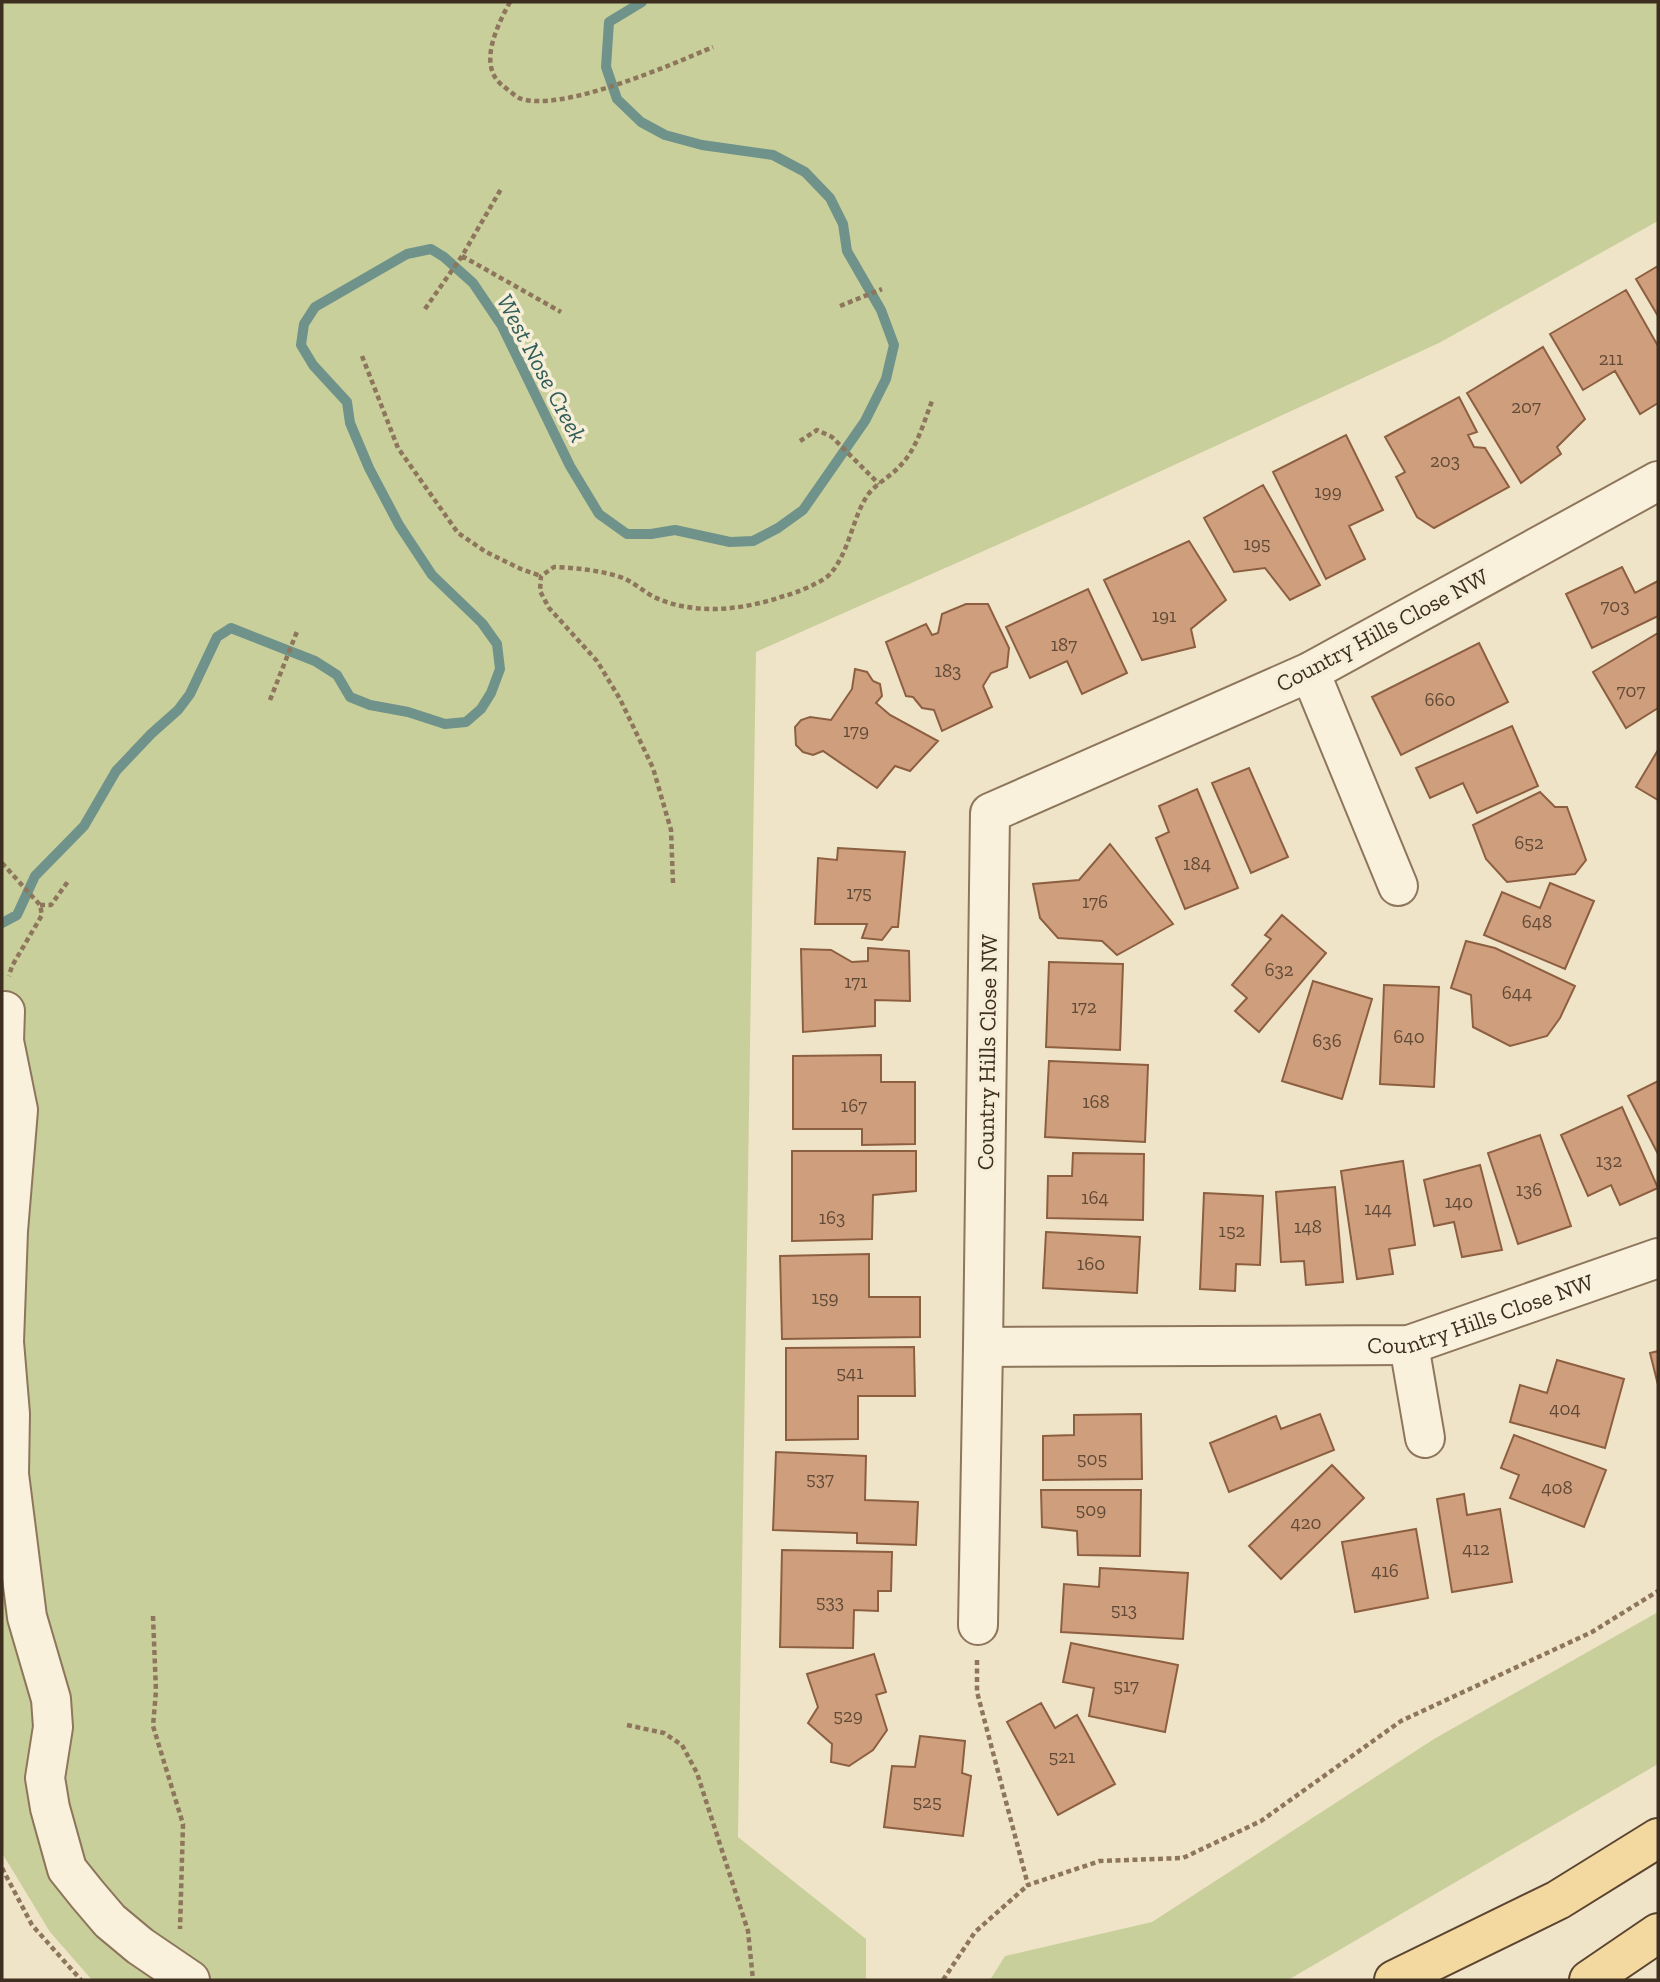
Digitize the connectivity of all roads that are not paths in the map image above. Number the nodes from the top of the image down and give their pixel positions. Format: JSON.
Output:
{"nodes":[{"id":1,"x":1658,"y":481,"type":"edge"},
{"id":2,"x":1310,"y":672,"type":"junction"},
{"id":3,"x":1398,"y":886,"type":"dead end"},
{"id":4,"x":5,"y":1011,"type":"road end"},
{"id":5,"x":1658,"y":1258,"type":"edge"},
{"id":6,"x":1409,"y":1345,"type":"junction"},
{"id":7,"x":983,"y":1347,"type":"junction"},
{"id":8,"x":1425,"y":1438,"type":"dead end"},
{"id":9,"x":978,"y":1625,"type":"road end"},
{"id":10,"x":1658,"y":1838,"type":"edge"},
{"id":11,"x":1658,"y":1933,"type":"edge"},
{"id":12,"x":190,"y":1980,"type":"edge"},
{"id":13,"x":1394,"y":1980,"type":"edge"},
{"id":14,"x":1589,"y":1980,"type":"edge"}],
"edges":[{"from":1,"to":2,"type":"street","name":"Country Hills Close NW"},
{"from":2,"to":3,"type":"street"},
{"from":2,"to":7,"type":"street","name":"Country Hills Close NW"},
{"from":4,"to":12,"type":"street"},
{"from":5,"to":6,"type":"street","name":"Country Hills Close NW"},
{"from":6,"to":7,"type":"street","name":"Country Hills Close NW"},
{"from":6,"to":8,"type":"street"},
{"from":7,"to":9,"type":"street"},
{"from":10,"to":13,"type":"main road"},
{"from":11,"to":14,"type":"main road"}]}
